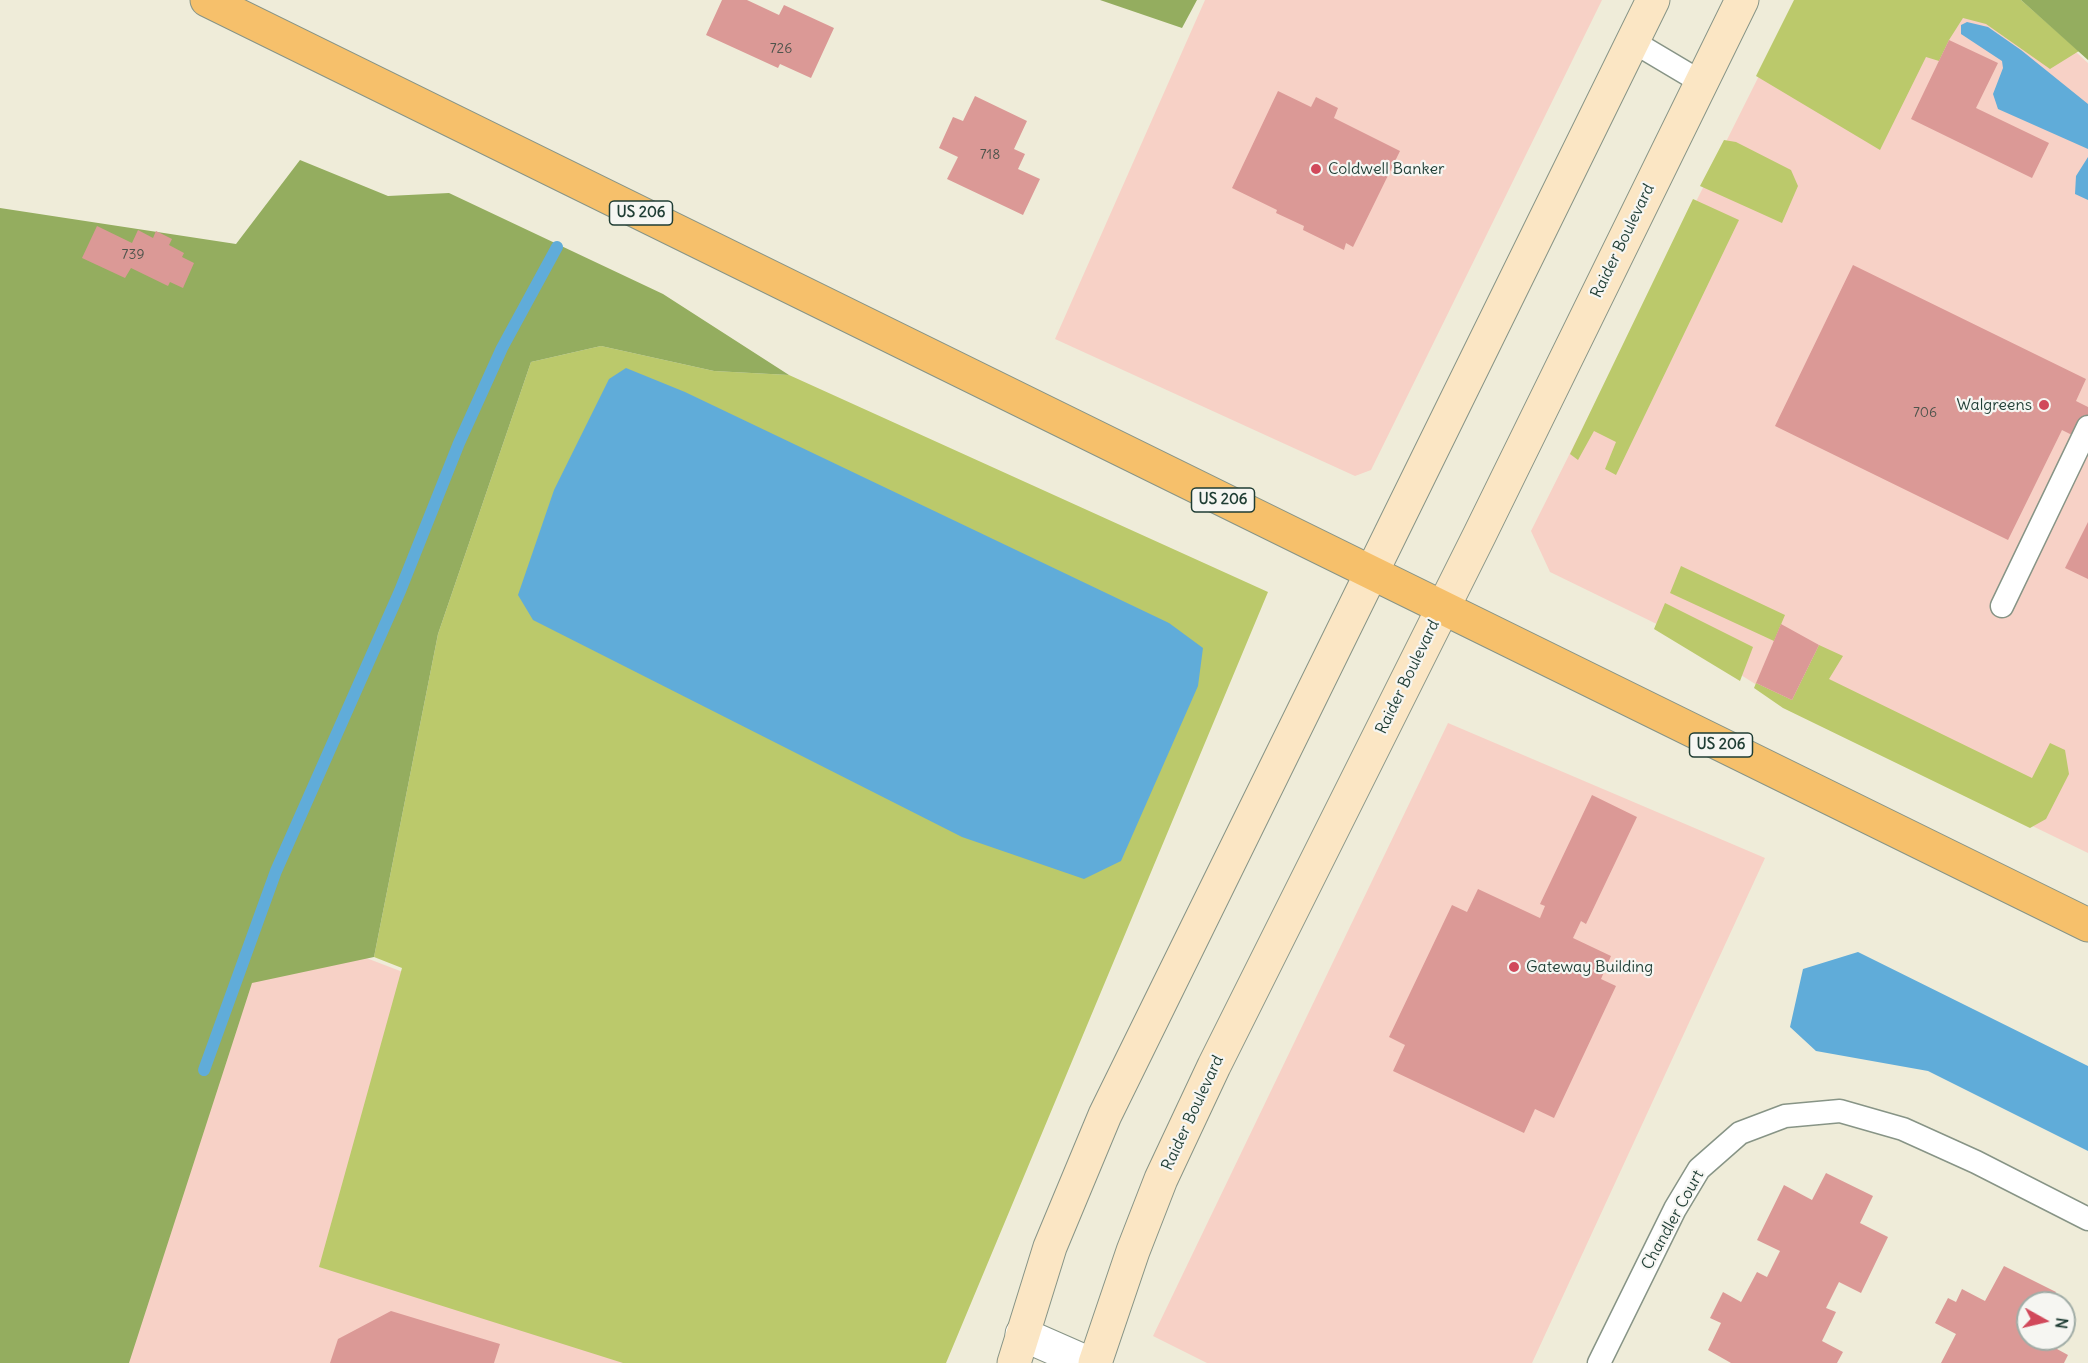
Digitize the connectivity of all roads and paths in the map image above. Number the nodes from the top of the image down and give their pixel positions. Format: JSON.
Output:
{"nodes":[{"id":1,"x":207,"y":0,"type":"edge"},
{"id":2,"x":1653,"y":0,"type":"edge"},
{"id":3,"x":1742,"y":0,"type":"edge"},
{"id":4,"x":1632,"y":41,"type":"junction"},
{"id":5,"x":1701,"y":82,"type":"junction"},
{"id":6,"x":2088,"y":428,"type":"edge"},
{"id":7,"x":1372,"y":573,"type":"junction"},
{"id":8,"x":2001,"y":606,"type":"dead end"},
{"id":9,"x":1442,"y":608,"type":"junction"},
{"id":10,"x":2088,"y":925,"type":"edge"},
{"id":11,"x":2088,"y":1219,"type":"edge"},
{"id":12,"x":1018,"y":1348,"type":"edge"},
{"id":13,"x":1088,"y":1363,"type":"edge"},
{"id":14,"x":1095,"y":1363,"type":"edge"},
{"id":15,"x":1599,"y":1363,"type":"edge"}],
"edges":[{"from":1,"to":7,"type":"main road","number":"US 206"},
{"from":2,"to":4,"type":"street"},
{"from":3,"to":5,"type":"street","name":"Raider Boulevard"},
{"from":4,"to":5,"type":"lane"},
{"from":4,"to":7,"type":"street"},
{"from":5,"to":9,"type":"street","name":"Raider Boulevard"},
{"from":6,"to":8,"type":"lane"},
{"from":7,"to":9,"type":"main road","number":"US 206"},
{"from":7,"to":12,"type":"street"},
{"from":9,"to":10,"type":"main road","number":"US 206"},
{"from":9,"to":14,"type":"street","name":"Raider Boulevard"},
{"from":11,"to":15,"type":"lane","name":"Chandler Court"},
{"from":12,"to":13,"type":"street"}]}
